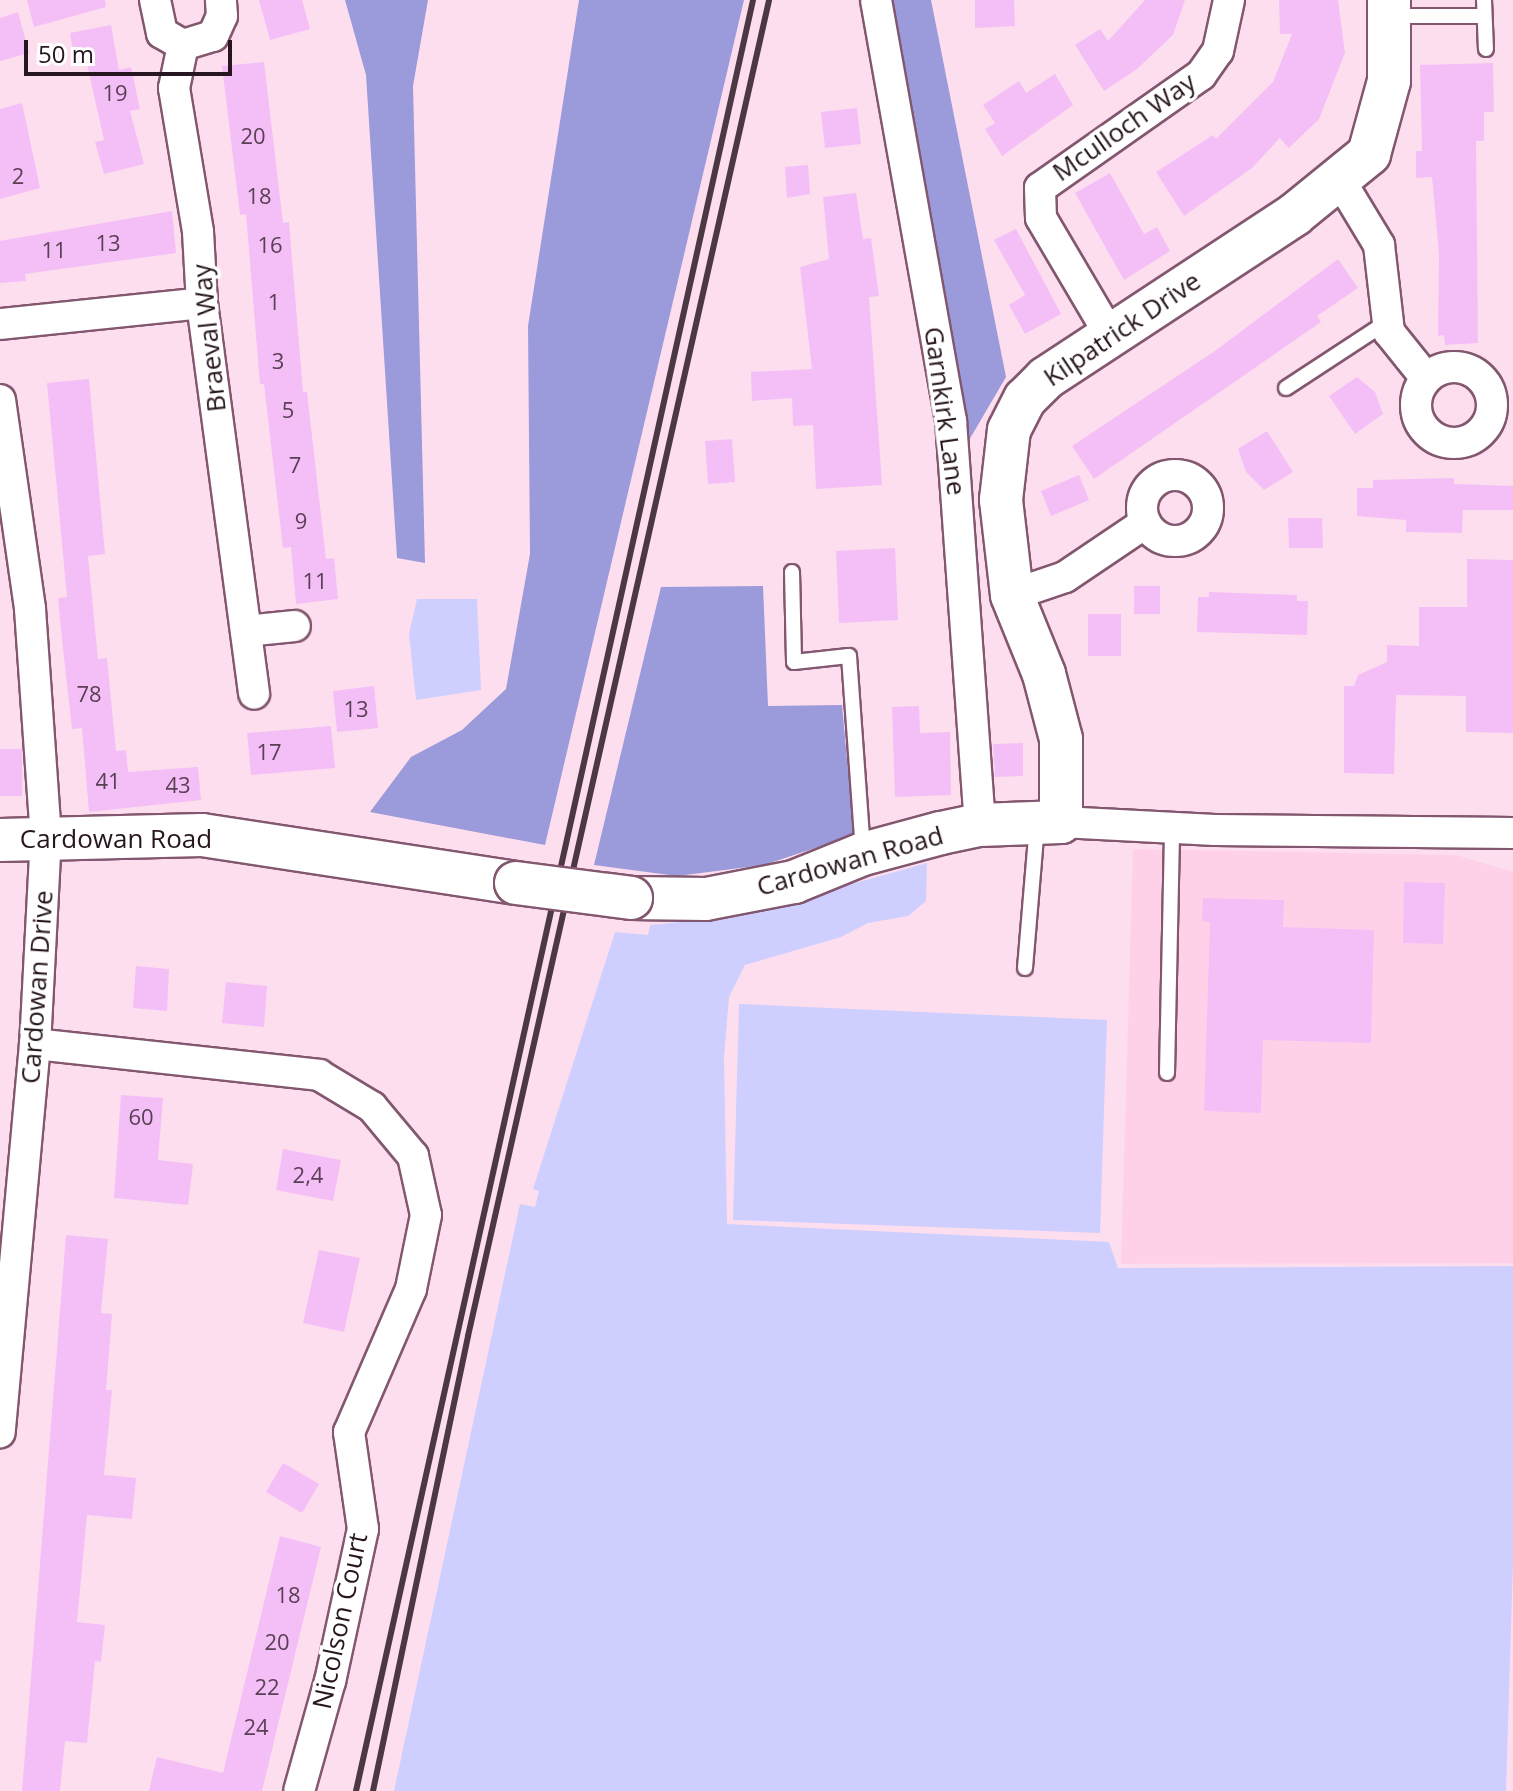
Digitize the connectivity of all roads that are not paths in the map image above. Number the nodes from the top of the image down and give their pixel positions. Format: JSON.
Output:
{"nodes":[{"id":1,"x":155,"y":0,"type":"edge"},
{"id":2,"x":221,"y":0,"type":"edge"},
{"id":3,"x":876,"y":0,"type":"edge"},
{"id":4,"x":1229,"y":0,"type":"edge"},
{"id":5,"x":1484,"y":0,"type":"edge"},
{"id":6,"x":1389,"y":8,"type":"edge"},
{"id":7,"x":1484,"y":16,"type":"junction"},
{"id":8,"x":183,"y":45,"type":"junction"},
{"id":9,"x":1486,"y":49,"type":"dead end"},
{"id":10,"x":1341,"y":182,"type":"junction"},
{"id":11,"x":202,"y":303,"type":"junction"},
{"id":12,"x":1387,"y":322,"type":"junction"},
{"id":13,"x":0,"y":324,"type":"edge"},
{"id":14,"x":1110,"y":335,"type":"junction"},
{"id":15,"x":1426,"y":378,"type":"dead end"},
{"id":16,"x":1286,"y":388,"type":"dead end"},
{"id":17,"x":0,"y":400,"type":"edge"},
{"id":18,"x":1145,"y":523,"type":"dead end"},
{"id":19,"x":792,"y":572,"type":"dead end"},
{"id":20,"x":1012,"y":595,"type":"junction"},
{"id":21,"x":295,"y":626,"type":"dead end"},
{"id":22,"x":246,"y":631,"type":"junction"},
{"id":23,"x":254,"y":694,"type":"dead end"},
{"id":24,"x":1049,"y":822,"type":"junction"},
{"id":25,"x":980,"y":825,"type":"junction"},
{"id":26,"x":1172,"y":829,"type":"junction"},
{"id":27,"x":1513,"y":833,"type":"edge"},
{"id":28,"x":46,"y":836,"type":"junction"},
{"id":29,"x":0,"y":840,"type":"edge"},
{"id":30,"x":863,"y":854,"type":"junction"},
{"id":31,"x":1025,"y":968,"type":"dead end"},
{"id":32,"x":35,"y":1044,"type":"junction"},
{"id":33,"x":1167,"y":1073,"type":"dead end"},
{"id":34,"x":0,"y":1423,"type":"edge"},
{"id":35,"x":0,"y":1432,"type":"edge"},
{"id":36,"x":299,"y":1791,"type":"edge"}],
"edges":[{"from":1,"to":8,"type":"street"},
{"from":2,"to":8,"type":"street"},
{"from":3,"to":25,"type":"street","name":"Garnkirk Lane"},
{"from":4,"to":14,"type":"street","name":"Mculloch Way"},
{"from":5,"to":7,"type":"lane"},
{"from":6,"to":7,"type":"lane"},
{"from":6,"to":10,"type":"street","name":"Kilpatrick Drive"},
{"from":7,"to":9,"type":"lane"},
{"from":8,"to":11,"type":"street","name":"Braeval Way"},
{"from":10,"to":12,"type":"street"},
{"from":10,"to":14,"type":"street","name":"Kilpatrick Drive"},
{"from":11,"to":13,"type":"street"},
{"from":11,"to":22,"type":"street","name":"Braeval Way"},
{"from":12,"to":15,"type":"street"},
{"from":12,"to":16,"type":"lane"},
{"from":14,"to":20,"type":"street","name":"Kilpatrick Drive"},
{"from":17,"to":28,"type":"street","name":"Cardowan Drive"},
{"from":18,"to":20,"type":"street"},
{"from":19,"to":30,"type":"lane"},
{"from":20,"to":24,"type":"street","name":"Kilpatrick Drive"},
{"from":21,"to":22,"type":"street"},
{"from":22,"to":23,"type":"street","name":"Braeval Way"},
{"from":24,"to":25,"type":"street","name":"Cardowan Road"},
{"from":24,"to":26,"type":"street","name":"Cardowan Road"},
{"from":24,"to":31,"type":"lane"},
{"from":25,"to":30,"type":"street","name":"Cardowan Road"},
{"from":26,"to":27,"type":"street","name":"Cardowan Road"},
{"from":26,"to":33,"type":"lane"},
{"from":28,"to":29,"type":"street","name":"Cardowan Road"},
{"from":28,"to":30,"type":"street","name":"Cardowan Road","bridge":true},
{"from":28,"to":32,"type":"street","name":"Cardowan Drive"},
{"from":32,"to":34,"type":"street","name":"Cardowan Drive"},
{"from":32,"to":36,"type":"street","name":"Nicolson Court"},
{"from":34,"to":35,"type":"street","name":"Cardowan Drive"}]}
